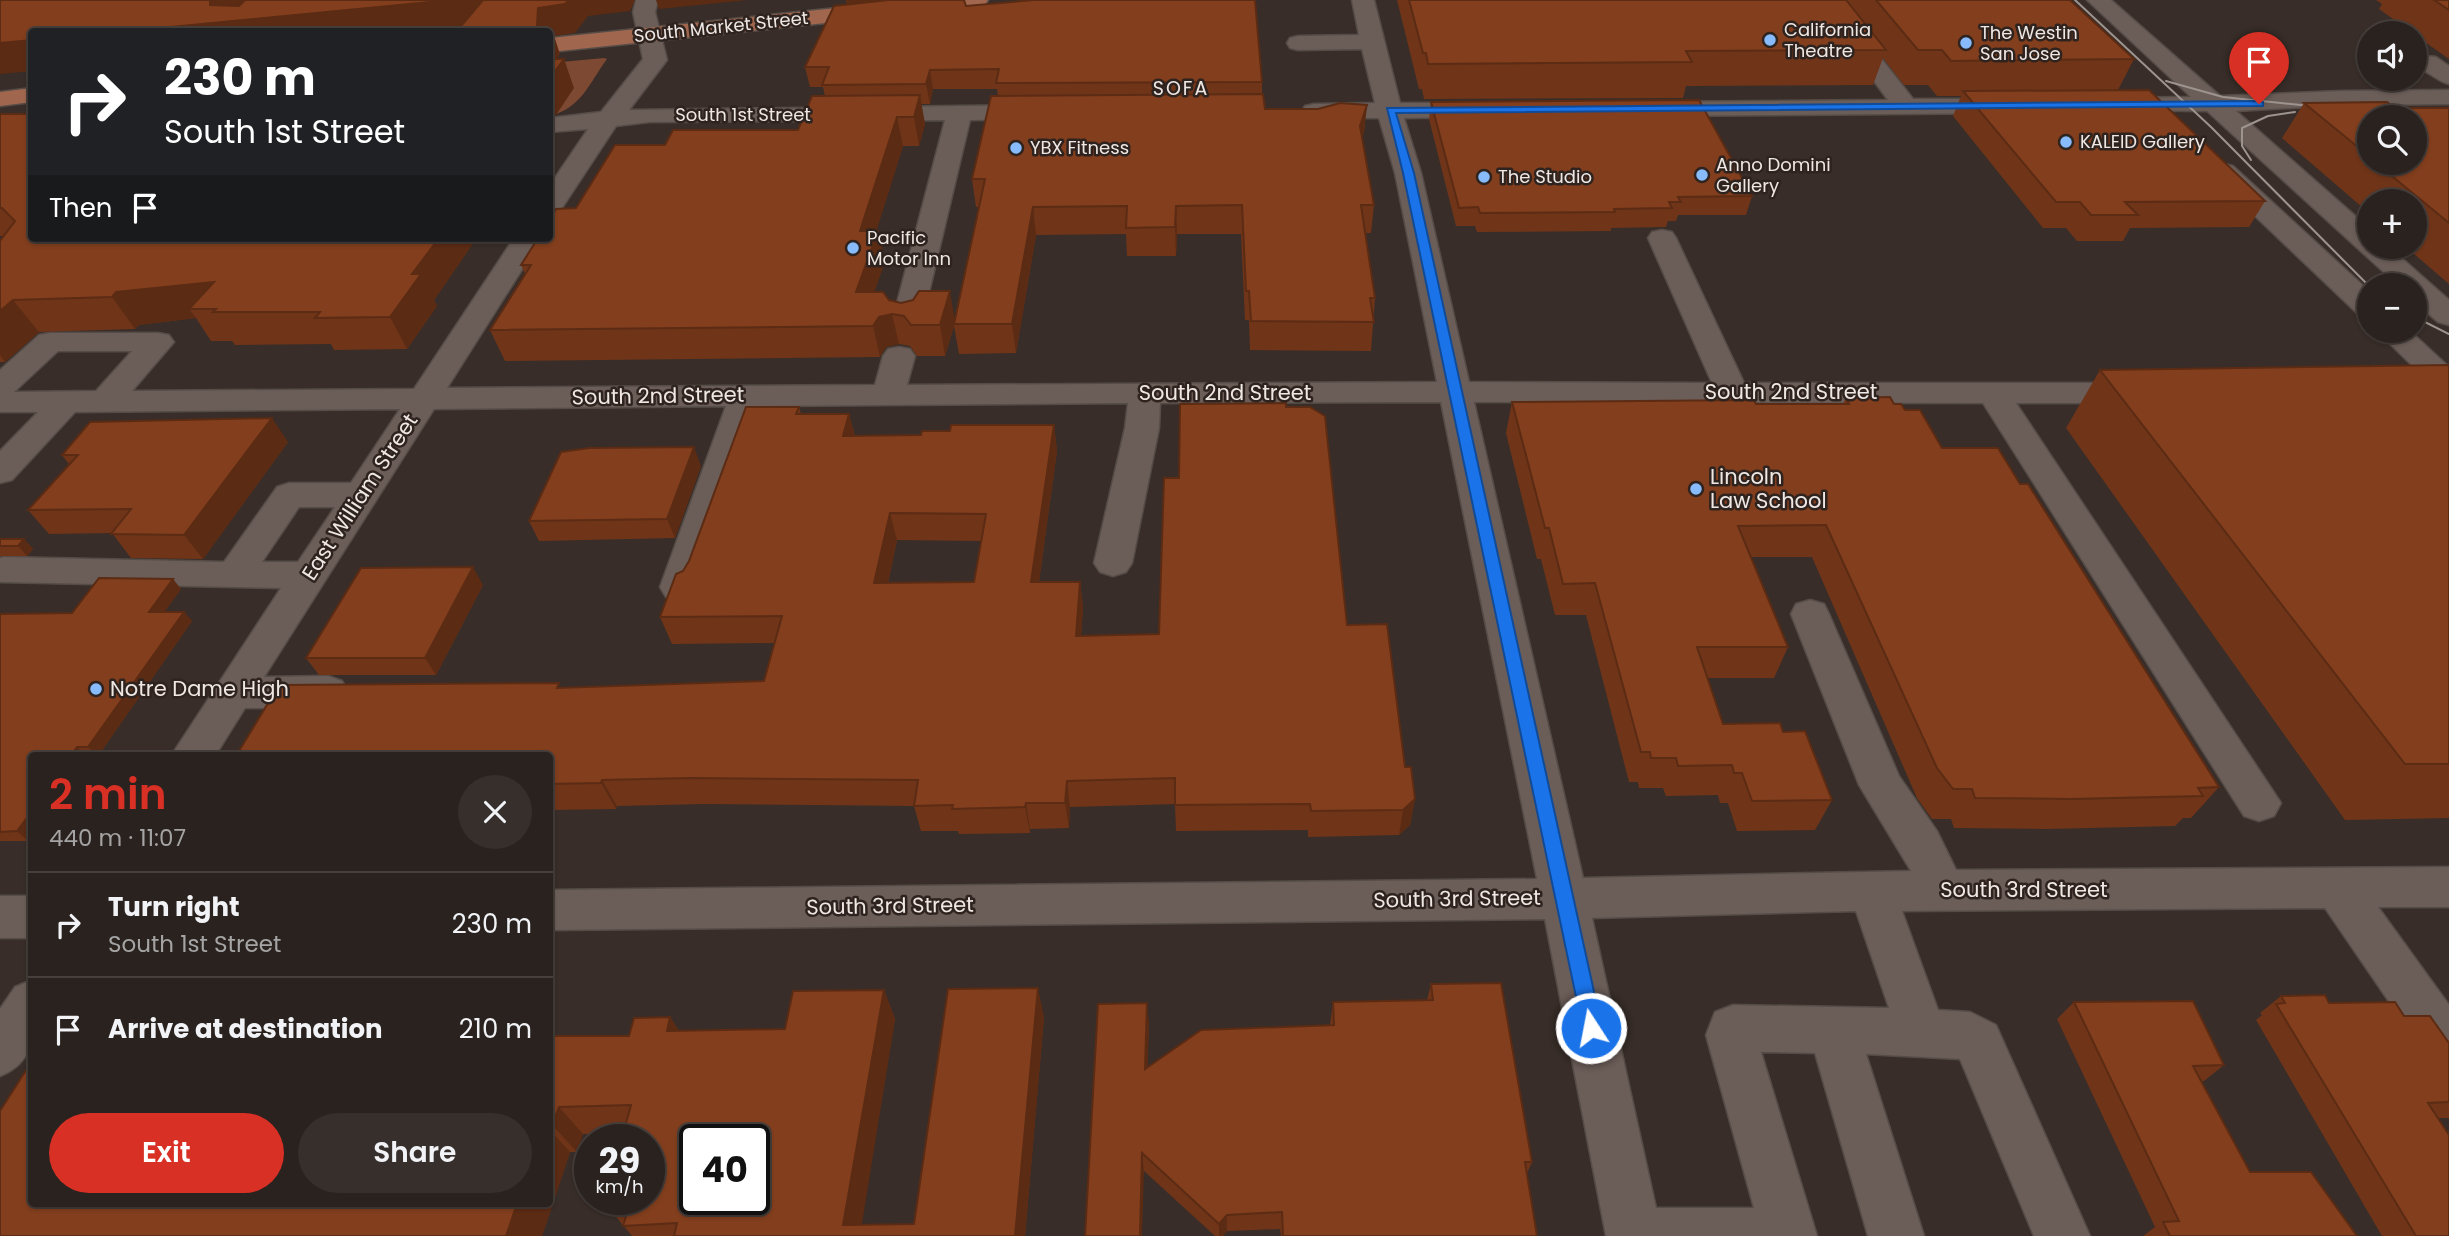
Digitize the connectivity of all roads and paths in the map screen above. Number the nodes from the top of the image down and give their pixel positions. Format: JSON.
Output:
{"nodes":[{"id":1,"x":647,"y":0,"type":"edge"},
{"id":2,"x":977,"y":0,"type":"edge"},
{"id":3,"x":1363,"y":0,"type":"edge"},
{"id":4,"x":2098,"y":0,"type":"edge"},
{"id":5,"x":1835,"y":15,"type":"edge"},
{"id":6,"x":649,"y":34,"type":"junction"},
{"id":7,"x":1372,"y":42,"type":"junction"},
{"id":8,"x":1298,"y":43,"type":"dead end"},
{"id":9,"x":553,"y":45,"type":"edge"},
{"id":10,"x":2427,"y":62,"type":"edge"},
{"id":11,"x":2449,"y":77,"type":"edge"},
{"id":12,"x":2144,"y":95,"type":"junction"},
{"id":13,"x":28,"y":96,"type":"edge"},
{"id":14,"x":2449,"y":97,"type":"edge"},
{"id":15,"x":0,"y":99,"type":"edge"},
{"id":16,"x":2214,"y":104,"type":"junction"},
{"id":17,"x":2039,"y":105,"type":"edge"},
{"id":18,"x":2092,"y":105,"type":"edge"},
{"id":19,"x":1906,"y":107,"type":"junction"},
{"id":20,"x":1626,"y":109,"type":"edge"},
{"id":21,"x":1390,"y":110,"type":"junction"},
{"id":22,"x":1504,"y":110,"type":"edge"},
{"id":23,"x":1292,"y":111,"type":"edge"},
{"id":24,"x":1062,"y":112,"type":"edge"},
{"id":25,"x":959,"y":113,"type":"junction"},
{"id":26,"x":608,"y":120,"type":"junction"},
{"id":27,"x":553,"y":125,"type":"edge"},
{"id":28,"x":2176,"y":126,"type":"edge"},
{"id":29,"x":2206,"y":154,"type":"edge"},
{"id":30,"x":553,"y":201,"type":"edge"},
{"id":31,"x":2357,"y":233,"type":"edge"},
{"id":32,"x":1662,"y":238,"type":"dead end"},
{"id":33,"x":525,"y":242,"type":"edge"},
{"id":34,"x":2386,"y":259,"type":"edge"},
{"id":35,"x":2401,"y":273,"type":"edge"},
{"id":36,"x":2427,"y":296,"type":"edge"},
{"id":37,"x":2357,"y":297,"type":"edge"},
{"id":38,"x":2449,"y":316,"type":"edge"},
{"id":39,"x":907,"y":322,"type":"edge"},
{"id":40,"x":2402,"y":343,"type":"edge"},
{"id":41,"x":899,"y":356,"type":"dead end"},
{"id":42,"x":0,"y":387,"type":"edge"},
{"id":43,"x":2439,"y":388,"type":"edge"},
{"id":44,"x":1732,"y":391,"type":"junction"},
{"id":45,"x":1456,"y":392,"type":"junction"},
{"id":46,"x":1145,"y":393,"type":"junction"},
{"id":47,"x":2164,"y":393,"type":"edge"},
{"id":48,"x":889,"y":394,"type":"junction"},
{"id":49,"x":1994,"y":394,"type":"junction"},
{"id":50,"x":746,"y":396,"type":"junction"},
{"id":51,"x":423,"y":398,"type":"junction"},
{"id":52,"x":104,"y":401,"type":"junction"},
{"id":53,"x":0,"y":402,"type":"edge"},
{"id":54,"x":66,"y":402,"type":"junction"},
{"id":55,"x":0,"y":472,"type":"edge"},
{"id":56,"x":361,"y":495,"type":"junction"},
{"id":57,"x":1113,"y":563,"type":"dead end"},
{"id":58,"x":4,"y":570,"type":"dead end"},
{"id":59,"x":233,"y":575,"type":"junction"},
{"id":60,"x":309,"y":575,"type":"junction"},
{"id":61,"x":679,"y":587,"type":"edge"},
{"id":62,"x":1810,"y":614,"type":"dead end"},
{"id":63,"x":233,"y":693,"type":"junction"},
{"id":64,"x":370,"y":693,"type":"edge"},
{"id":65,"x":195,"y":752,"type":"edge"},
{"id":66,"x":2259,"y":803,"type":"dead end"},
{"id":67,"x":2449,"y":887,"type":"edge"},
{"id":68,"x":2337,"y":888,"type":"junction"},
{"id":69,"x":1872,"y":891,"type":"junction"},
{"id":70,"x":1943,"y":891,"type":"junction"},
{"id":71,"x":1564,"y":898,"type":"junction"},
{"id":72,"x":553,"y":910,"type":"edge"},
{"id":73,"x":28,"y":916,"type":"edge"},
{"id":74,"x":0,"y":917,"type":"edge"},
{"id":75,"x":28,"y":1009,"type":"edge"},
{"id":76,"x":1833,"y":1030,"type":"junction"},
{"id":77,"x":1920,"y":1032,"type":"junction"},
{"id":78,"x":2449,"y":1046,"type":"edge"},
{"id":79,"x":0,"y":1052,"type":"edge"},
{"id":80,"x":1634,"y":1236,"type":"edge"},
{"id":81,"x":1655,"y":1236,"type":"edge"},
{"id":82,"x":1759,"y":1236,"type":"edge"},
{"id":83,"x":1789,"y":1236,"type":"edge"},
{"id":84,"x":1896,"y":1236,"type":"edge"},
{"id":85,"x":2062,"y":1236,"type":"edge"}],
"edges":[{"from":1,"to":6,"type":"street"},
{"from":2,"to":6,"type":"main road","name":"South Market Street"},
{"from":3,"to":7,"type":"street"},
{"from":4,"to":16,"type":"street"},
{"from":5,"to":19,"type":"street"},
{"from":6,"to":9,"type":"main road","name":"South Market Street"},
{"from":6,"to":26,"type":"street"},
{"from":7,"to":8,"type":"street"},
{"from":7,"to":21,"type":"street"},
{"from":10,"to":11,"type":"street"},
{"from":12,"to":16,"type":"street"},
{"from":12,"to":18,"type":"street"},
{"from":12,"to":28,"type":"street"},
{"from":13,"to":15,"type":"main road"},
{"from":14,"to":16,"type":"street"},
{"from":16,"to":31,"type":"street"},
{"from":17,"to":19,"type":"street"},
{"from":19,"to":20,"type":"street"},
{"from":21,"to":22,"type":"street"},
{"from":21,"to":23,"type":"street"},
{"from":21,"to":45,"type":"street"},
{"from":24,"to":25,"type":"street","name":"South 1st Street"},
{"from":25,"to":26,"type":"street","name":"South 1st Street"},
{"from":25,"to":39,"type":"street"},
{"from":26,"to":27,"type":"street","name":"South 1st Street"},
{"from":26,"to":30,"type":"street"},
{"from":29,"to":37,"type":"street"},
{"from":32,"to":44,"type":"street"},
{"from":33,"to":51,"type":"street","name":"East William Street"},
{"from":34,"to":35,"type":"street"},
{"from":36,"to":38,"type":"street"},
{"from":40,"to":43,"type":"street"},
{"from":41,"to":48,"type":"street"},
{"from":42,"to":52,"type":"street"},
{"from":44,"to":45,"type":"street","name":"South 2nd Street"},
{"from":44,"to":49,"type":"street","name":"South 2nd Street"},
{"from":45,"to":46,"type":"street","name":"South 2nd Street"},
{"from":45,"to":71,"type":"street"},
{"from":46,"to":48,"type":"street","name":"South 2nd Street"},
{"from":46,"to":57,"type":"street"},
{"from":47,"to":49,"type":"street","name":"South 2nd Street"},
{"from":48,"to":50,"type":"street","name":"South 2nd Street"},
{"from":49,"to":66,"type":"street"},
{"from":50,"to":51,"type":"street","name":"South 2nd Street"},
{"from":50,"to":61,"type":"street"},
{"from":51,"to":52,"type":"street","name":"South 2nd Street"},
{"from":51,"to":56,"type":"street","name":"East William Street"},
{"from":52,"to":54,"type":"street","name":"South 2nd Street"},
{"from":53,"to":54,"type":"street","name":"South 2nd Street"},
{"from":54,"to":55,"type":"street"},
{"from":56,"to":59,"type":"street"},
{"from":56,"to":60,"type":"street","name":"East William Street"},
{"from":58,"to":59,"type":"street"},
{"from":59,"to":60,"type":"street"},
{"from":60,"to":63,"type":"street","name":"East William Street"},
{"from":62,"to":70,"type":"street"},
{"from":63,"to":64,"type":"street"},
{"from":63,"to":65,"type":"street","name":"East William Street"},
{"from":67,"to":68,"type":"street","name":"South 3rd Street"},
{"from":68,"to":70,"type":"street","name":"South 3rd Street"},
{"from":68,"to":78,"type":"street"},
{"from":69,"to":70,"type":"street","name":"South 3rd Street"},
{"from":69,"to":71,"type":"street","name":"South 3rd Street"},
{"from":69,"to":77,"type":"street"},
{"from":71,"to":72,"type":"street","name":"South 3rd Street"},
{"from":71,"to":80,"type":"street"},
{"from":73,"to":74,"type":"street"},
{"from":75,"to":79,"type":"street"},
{"from":76,"to":77,"type":"street"},
{"from":76,"to":83,"type":"street"},
{"from":76,"to":84,"type":"street"},
{"from":77,"to":85,"type":"street"},
{"from":81,"to":82,"type":"street"}]}
